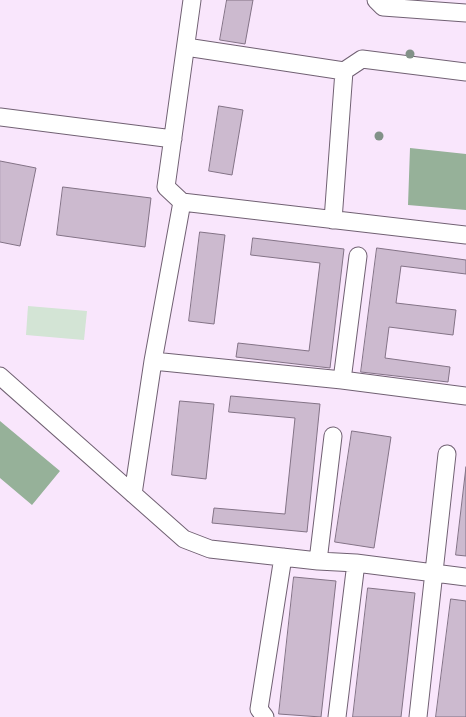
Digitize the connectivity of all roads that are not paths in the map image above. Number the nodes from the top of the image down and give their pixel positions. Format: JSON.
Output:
{"nodes":[{"id":1,"x":192,"y":0,"type":"edge"},
{"id":2,"x":376,"y":0,"type":"edge"},
{"id":3,"x":466,"y":13,"type":"edge"},
{"id":4,"x":186,"y":47,"type":"junction"},
{"id":5,"x":344,"y":71,"type":"junction"},
{"id":6,"x":466,"y":72,"type":"edge"},
{"id":7,"x":0,"y":117,"type":"edge"},
{"id":8,"x":173,"y":139,"type":"junction"},
{"id":9,"x":182,"y":202,"type":"junction"},
{"id":10,"x":333,"y":220,"type":"junction"},
{"id":11,"x":466,"y":235,"type":"edge"},
{"id":12,"x":358,"y":256,"type":"dead end"},
{"id":13,"x":153,"y":361,"type":"junction"},
{"id":14,"x":0,"y":376,"type":"edge"},
{"id":15,"x":342,"y":380,"type":"junction"},
{"id":16,"x":466,"y":396,"type":"edge"},
{"id":17,"x":333,"y":436,"type":"dead end"},
{"id":18,"x":447,"y":454,"type":"dead end"},
{"id":19,"x":133,"y":494,"type":"junction"},
{"id":20,"x":283,"y":557,"type":"junction"},
{"id":21,"x":318,"y":561,"type":"junction"},
{"id":22,"x":356,"y":563,"type":"junction"},
{"id":23,"x":434,"y":573,"type":"junction"},
{"id":24,"x":466,"y":577,"type":"edge"},
{"id":25,"x":265,"y":717,"type":"edge"},
{"id":26,"x":337,"y":717,"type":"edge"},
{"id":27,"x":418,"y":717,"type":"edge"}],
"edges":[{"from":1,"to":4,"type":"street"},
{"from":2,"to":3,"type":"street"},
{"from":4,"to":5,"type":"street"},
{"from":4,"to":8,"type":"street"},
{"from":5,"to":6,"type":"street"},
{"from":5,"to":10,"type":"street"},
{"from":7,"to":8,"type":"street"},
{"from":8,"to":9,"type":"street"},
{"from":9,"to":10,"type":"street"},
{"from":9,"to":13,"type":"street"},
{"from":10,"to":11,"type":"street"},
{"from":12,"to":15,"type":"street"},
{"from":13,"to":15,"type":"street"},
{"from":13,"to":19,"type":"street"},
{"from":14,"to":19,"type":"street"},
{"from":15,"to":16,"type":"street"},
{"from":17,"to":21,"type":"street"},
{"from":18,"to":23,"type":"street"},
{"from":19,"to":20,"type":"street"},
{"from":20,"to":21,"type":"street"},
{"from":20,"to":25,"type":"street"},
{"from":21,"to":22,"type":"street"},
{"from":22,"to":23,"type":"street"},
{"from":22,"to":26,"type":"street"},
{"from":23,"to":24,"type":"street"},
{"from":23,"to":27,"type":"street"}]}
